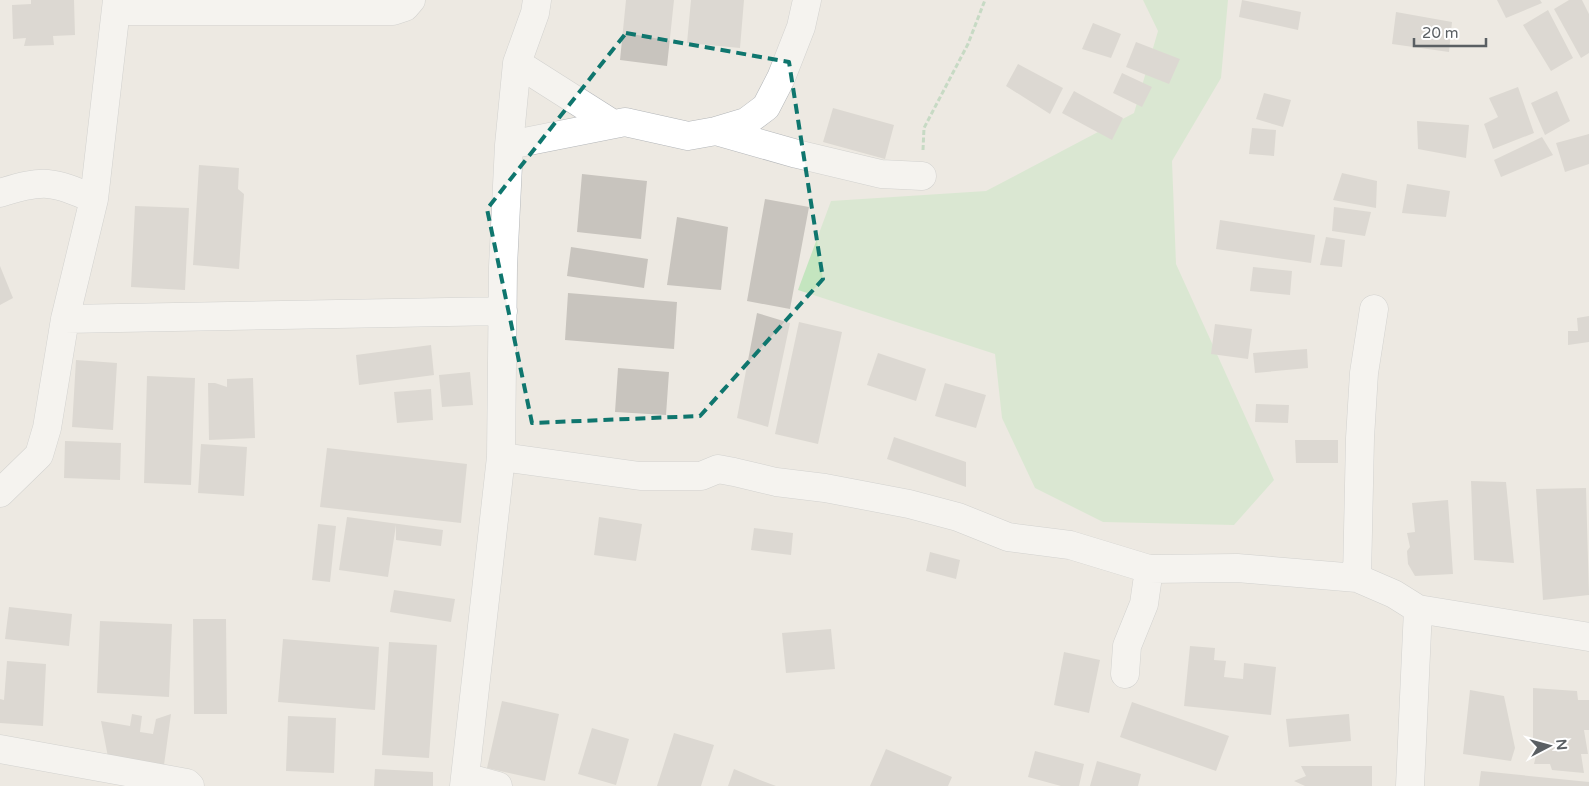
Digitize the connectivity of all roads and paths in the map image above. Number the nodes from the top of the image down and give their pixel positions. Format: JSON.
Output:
{"nodes":[{"id":1,"x":411,"y":0,"type":"edge"},
{"id":2,"x":537,"y":0,"type":"edge"},
{"id":3,"x":807,"y":0,"type":"edge"},
{"id":4,"x":984,"y":0,"type":"edge"},
{"id":5,"x":116,"y":5,"type":"edge"},
{"id":6,"x":517,"y":63,"type":"junction"},
{"id":7,"x":613,"y":124,"type":"junction"},
{"id":8,"x":716,"y":131,"type":"junction"},
{"id":9,"x":509,"y":145,"type":"junction"},
{"id":10,"x":922,"y":176,"type":"joint"},
{"id":11,"x":0,"y":193,"type":"edge"},
{"id":12,"x":94,"y":199,"type":"junction"},
{"id":13,"x":1374,"y":309,"type":"dead end"},
{"id":14,"x":503,"y":311,"type":"junction"},
{"id":15,"x":65,"y":319,"type":"junction"},
{"id":16,"x":501,"y":457,"type":"junction"},
{"id":17,"x":0,"y":493,"type":"edge"},
{"id":18,"x":1149,"y":569,"type":"junction"},
{"id":19,"x":1357,"y":578,"type":"junction"},
{"id":20,"x":1418,"y":609,"type":"junction"},
{"id":21,"x":1589,"y":637,"type":"edge"},
{"id":22,"x":1125,"y":674,"type":"dead end"},
{"id":23,"x":0,"y":749,"type":"edge"},
{"id":24,"x":465,"y":782,"type":"edge"},
{"id":25,"x":190,"y":786,"type":"edge"},
{"id":26,"x":498,"y":786,"type":"edge"},
{"id":27,"x":1410,"y":786,"type":"edge"}],
"edges":[{"from":1,"to":5,"type":"street"},
{"from":2,"to":6,"type":"street"},
{"from":3,"to":8,"type":"street"},
{"from":4,"to":10,"type":"path"},
{"from":5,"to":12,"type":"street"},
{"from":6,"to":7,"type":"street"},
{"from":6,"to":9,"type":"street"},
{"from":7,"to":8,"type":"street"},
{"from":7,"to":9,"type":"street"},
{"from":8,"to":10,"type":"street"},
{"from":9,"to":14,"type":"street"},
{"from":11,"to":12,"type":"street"},
{"from":12,"to":15,"type":"street"},
{"from":13,"to":19,"type":"street"},
{"from":14,"to":15,"type":"street"},
{"from":14,"to":16,"type":"street"},
{"from":15,"to":17,"type":"street"},
{"from":16,"to":18,"type":"street"},
{"from":16,"to":24,"type":"street"},
{"from":18,"to":19,"type":"street"},
{"from":18,"to":22,"type":"street"},
{"from":19,"to":20,"type":"street"},
{"from":20,"to":21,"type":"street"},
{"from":20,"to":27,"type":"street"},
{"from":23,"to":25,"type":"street"},
{"from":24,"to":26,"type":"street"}]}
